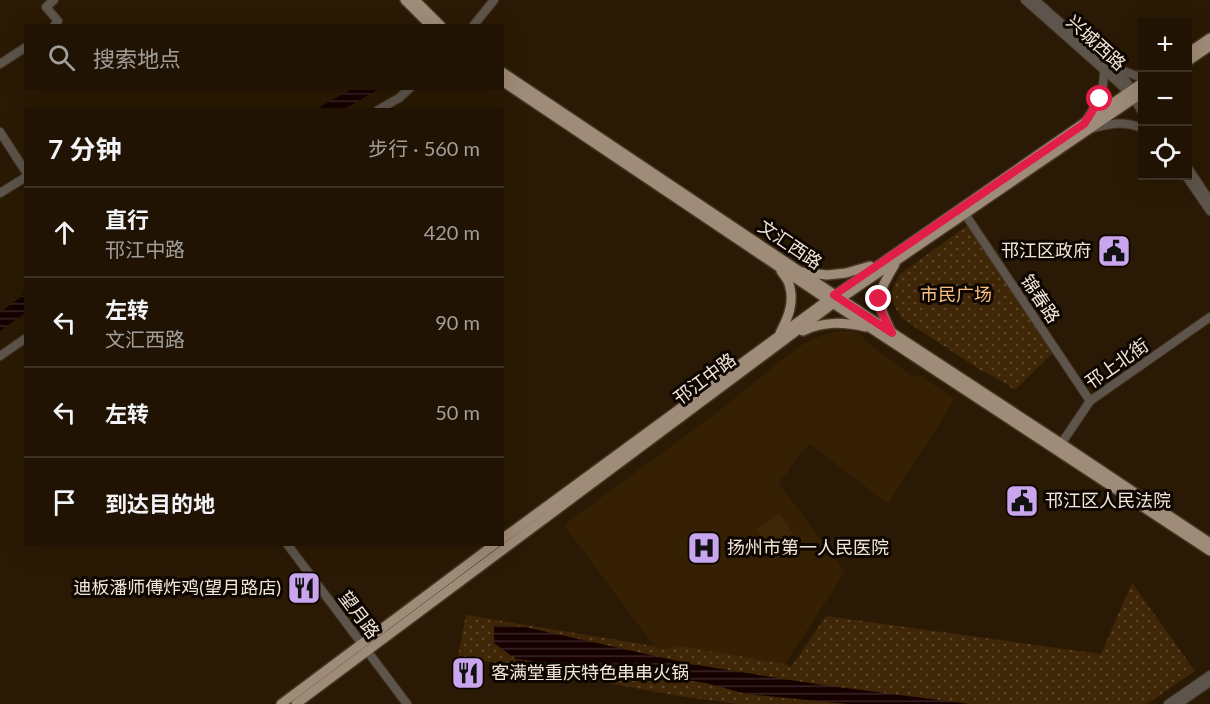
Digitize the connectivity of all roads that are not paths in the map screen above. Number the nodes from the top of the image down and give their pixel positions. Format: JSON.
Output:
{"nodes":[{"id":1,"x":54,"y":0,"type":"edge"},
{"id":2,"x":405,"y":0,"type":"edge"},
{"id":3,"x":415,"y":0,"type":"edge"},
{"id":4,"x":494,"y":0,"type":"edge"},
{"id":5,"x":1025,"y":0,"type":"edge"},
{"id":6,"x":1035,"y":0,"type":"edge"},
{"id":7,"x":429,"y":21,"type":"edge"},
{"id":8,"x":56,"y":24,"type":"edge"},
{"id":9,"x":475,"y":24,"type":"edge"},
{"id":10,"x":1210,"y":38,"type":"edge"},
{"id":11,"x":1210,"y":46,"type":"edge"},
{"id":12,"x":24,"y":48,"type":"edge"},
{"id":13,"x":1192,"y":50,"type":"edge"},
{"id":14,"x":1192,"y":58,"type":"edge"},
{"id":15,"x":0,"y":64,"type":"edge"},
{"id":16,"x":1107,"y":68,"type":"junction"},
{"id":17,"x":504,"y":73,"type":"edge"},
{"id":18,"x":1138,"y":75,"type":"edge"},
{"id":19,"x":504,"y":82,"type":"edge"},
{"id":20,"x":408,"y":90,"type":"edge"},
{"id":21,"x":1137,"y":95,"type":"edge"},
{"id":22,"x":382,"y":108,"type":"edge"},
{"id":23,"x":1138,"y":126,"type":"edge"},
{"id":24,"x":1087,"y":127,"type":"junction"},
{"id":25,"x":0,"y":132,"type":"edge"},
{"id":26,"x":24,"y":169,"type":"edge"},
{"id":27,"x":1192,"y":174,"type":"edge"},
{"id":28,"x":24,"y":178,"type":"edge"},
{"id":29,"x":1189,"y":180,"type":"edge"},
{"id":30,"x":0,"y":193,"type":"edge"},
{"id":31,"x":1210,"y":201,"type":"edge"},
{"id":32,"x":1210,"y":211,"type":"edge"},
{"id":33,"x":965,"y":214,"type":"junction"},
{"id":34,"x":897,"y":261,"type":"junction"},
{"id":35,"x":878,"y":264,"type":"junction"},
{"id":36,"x":778,"y":266,"type":"junction"},
{"id":37,"x":800,"y":272,"type":"junction"},
{"id":38,"x":834,"y":299,"type":"junction"},
{"id":39,"x":1210,"y":317,"type":"edge"},
{"id":40,"x":873,"y":329,"type":"junction"},
{"id":41,"x":892,"y":333,"type":"junction"},
{"id":42,"x":782,"y":338,"type":"junction"},
{"id":43,"x":24,"y":339,"type":"edge"},
{"id":44,"x":0,"y":356,"type":"edge"},
{"id":45,"x":1090,"y":401,"type":"junction"},
{"id":46,"x":1059,"y":447,"type":"junction"},
{"id":47,"x":504,"y":538,"type":"edge"},
{"id":48,"x":1210,"y":543,"type":"edge"},
{"id":49,"x":504,"y":544,"type":"edge"},
{"id":50,"x":289,"y":546,"type":"edge"},
{"id":51,"x":294,"y":546,"type":"edge"},
{"id":52,"x":492,"y":546,"type":"edge"},
{"id":53,"x":501,"y":546,"type":"edge"},
{"id":54,"x":1210,"y":551,"type":"edge"},
{"id":55,"x":366,"y":646,"type":"junction"},
{"id":56,"x":1210,"y":675,"type":"edge"},
{"id":57,"x":1210,"y":682,"type":"edge"},
{"id":58,"x":281,"y":704,"type":"edge"},
{"id":59,"x":296,"y":704,"type":"edge"},
{"id":60,"x":407,"y":704,"type":"edge"},
{"id":61,"x":412,"y":704,"type":"edge"},
{"id":62,"x":1168,"y":704,"type":"edge"},
{"id":63,"x":1178,"y":704,"type":"edge"}],
"edges":[{"from":1,"to":8,"type":"street"},
{"from":2,"to":7,"type":"main road"},
{"from":3,"to":7,"type":"main road"},
{"from":4,"to":9,"type":"street"},
{"from":5,"to":16,"type":"street","name":"兴城西路"},
{"from":6,"to":16,"type":"street","name":"兴城西路"},
{"from":10,"to":13,"type":"main road"},
{"from":11,"to":14,"type":"main road"},
{"from":12,"to":15,"type":"street"},
{"from":16,"to":18,"type":"street"},
{"from":16,"to":21,"type":"street","name":"兴城西路"},
{"from":16,"to":24,"type":"street"},
{"from":17,"to":37,"type":"main road","name":"文汇西路"},
{"from":19,"to":36,"type":"main road","name":"文汇西路"},
{"from":20,"to":22,"type":"street"},
{"from":21,"to":24,"type":"main road","name":"邗江中路"},
{"from":23,"to":24,"type":"street"},
{"from":24,"to":33,"type":"main road","name":"邗江中路"},
{"from":24,"to":35,"type":"main road","name":"邗江中路"},
{"from":25,"to":26,"type":"street"},
{"from":27,"to":31,"type":"street"},
{"from":28,"to":30,"type":"street"},
{"from":29,"to":32,"type":"street"},
{"from":33,"to":34,"type":"main road","name":"邗江中路"},
{"from":33,"to":45,"type":"street","name":"锦春路"},
{"from":34,"to":38,"type":"main road","name":"邗江中路"},
{"from":34,"to":41,"type":"main road"},
{"from":35,"to":37,"type":"main road"},
{"from":35,"to":38,"type":"main road","name":"邗江中路"},
{"from":36,"to":38,"type":"main road","name":"文汇西路"},
{"from":36,"to":42,"type":"main road"},
{"from":37,"to":38,"type":"main road","name":"文汇西路"},
{"from":38,"to":40,"type":"main road","name":"文汇西路"},
{"from":38,"to":41,"type":"main road","name":"文汇西路"},
{"from":38,"to":42,"type":"main road","name":"邗江中路"},
{"from":39,"to":45,"type":"street","name":"邗上北街"},
{"from":40,"to":42,"type":"main road"},
{"from":40,"to":46,"type":"main road","name":"文汇西路"},
{"from":41,"to":46,"type":"main road","name":"文汇西路"},
{"from":42,"to":47,"type":"main road","name":"邗江中路"},
{"from":42,"to":49,"type":"main road","name":"邗江中路"},
{"from":43,"to":44,"type":"street"},
{"from":45,"to":46,"type":"street","name":"邗上北街"},
{"from":46,"to":48,"type":"main road","name":"文汇西路"},
{"from":46,"to":54,"type":"main road","name":"文汇西路"},
{"from":50,"to":55,"type":"street","name":"望月路"},
{"from":51,"to":55,"type":"street","name":"望月路"},
{"from":52,"to":55,"type":"main road","name":"邗江中路"},
{"from":53,"to":55,"type":"main road","name":"邗江中路"},
{"from":55,"to":58,"type":"main road","name":"邗江中路"},
{"from":55,"to":59,"type":"main road","name":"邗江中路"},
{"from":55,"to":60,"type":"street","name":"望月路"},
{"from":55,"to":61,"type":"street","name":"望月路"},
{"from":56,"to":62,"type":"street"},
{"from":57,"to":63,"type":"street"}]}
